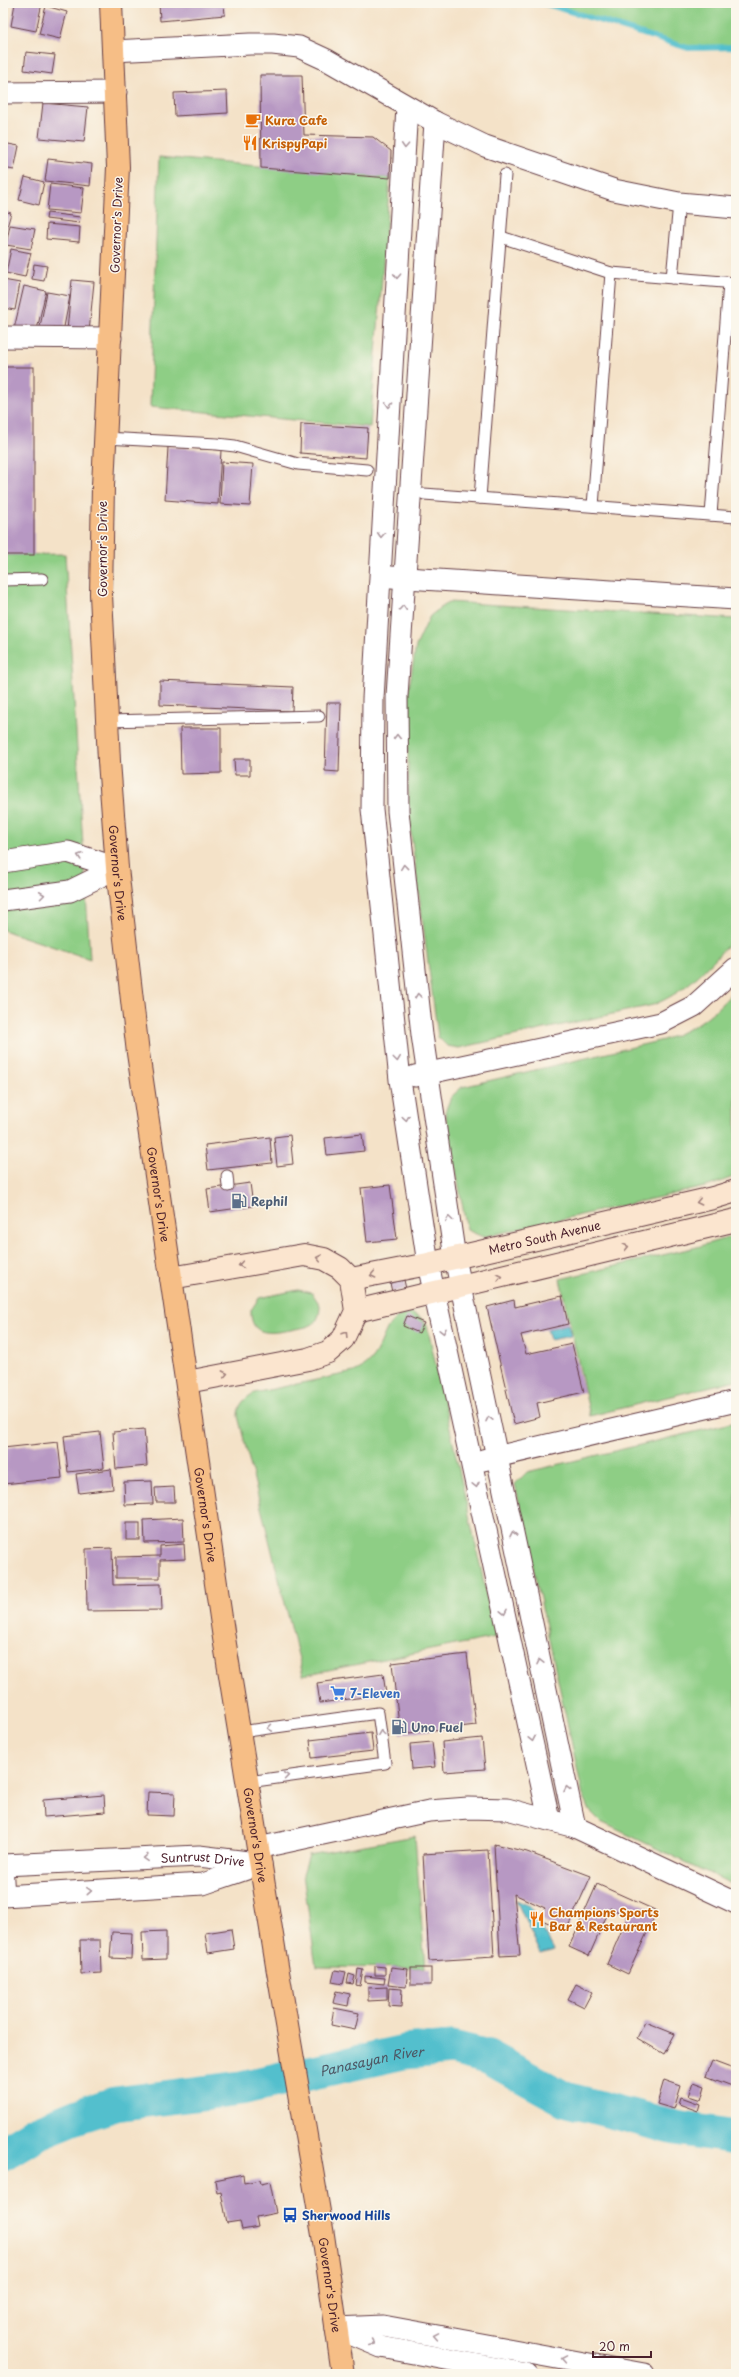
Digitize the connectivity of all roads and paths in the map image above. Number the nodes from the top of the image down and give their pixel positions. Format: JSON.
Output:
{"nodes":[{"id":1,"x":111,"y":3,"type":"edge"},
{"id":2,"x":113,"y":51,"type":"junction"},
{"id":3,"x":116,"y":92,"type":"junction"},
{"id":4,"x":3,"y":93,"type":"edge"},
{"id":5,"x":407,"y":107,"type":"junction"},
{"id":6,"x":434,"y":122,"type":"junction"},
{"id":7,"x":505,"y":175,"type":"dead end"},
{"id":8,"x":680,"y":203,"type":"junction"},
{"id":9,"x":736,"y":208,"type":"edge"},
{"id":10,"x":500,"y":237,"type":"junction"},
{"id":11,"x":611,"y":273,"type":"junction"},
{"id":12,"x":672,"y":278,"type":"junction"},
{"id":13,"x":733,"y":283,"type":"edge"},
{"id":14,"x":3,"y":337,"type":"edge"},
{"id":15,"x":111,"y":338,"type":"junction"},
{"id":16,"x":104,"y":438,"type":"junction"},
{"id":17,"x":367,"y":470,"type":"dead end"},
{"id":18,"x":424,"y":494,"type":"dead end"},
{"id":19,"x":480,"y":498,"type":"junction"},
{"id":20,"x":593,"y":506,"type":"junction"},
{"id":21,"x":711,"y":515,"type":"junction"},
{"id":22,"x":736,"y":517,"type":"edge"},
{"id":23,"x":379,"y":576,"type":"junction"},
{"id":24,"x":405,"y":578,"type":"junction"},
{"id":25,"x":42,"y":579,"type":"dead end"},
{"id":26,"x":3,"y":580,"type":"edge"},
{"id":27,"x":736,"y":599,"type":"edge"},
{"id":28,"x":319,"y":716,"type":"dead end"},
{"id":29,"x":107,"y":721,"type":"junction"},
{"id":30,"x":3,"y":862,"type":"edge"},
{"id":31,"x":117,"y":868,"type":"junction"},
{"id":32,"x":3,"y":900,"type":"edge"},
{"id":33,"x":736,"y":968,"type":"edge"},
{"id":34,"x":428,"y":1074,"type":"junction"},
{"id":35,"x":400,"y":1080,"type":"junction"},
{"id":36,"x":736,"y":1191,"type":"edge"},
{"id":37,"x":736,"y":1220,"type":"edge"},
{"id":38,"x":455,"y":1258,"type":"junction"},
{"id":39,"x":428,"y":1264,"type":"junction"},
{"id":40,"x":171,"y":1278,"type":"junction"},
{"id":41,"x":351,"y":1279,"type":"junction"},
{"id":42,"x":462,"y":1286,"type":"junction"},
{"id":43,"x":435,"y":1293,"type":"junction"},
{"id":44,"x":356,"y":1311,"type":"junction"},
{"id":45,"x":187,"y":1382,"type":"junction"},
{"id":46,"x":736,"y":1401,"type":"edge"},
{"id":47,"x":496,"y":1457,"type":"junction"},
{"id":48,"x":471,"y":1462,"type":"junction"},
{"id":49,"x":240,"y":1732,"type":"junction"},
{"id":50,"x":248,"y":1782,"type":"junction"},
{"id":51,"x":549,"y":1818,"type":"junction"},
{"id":52,"x":575,"y":1827,"type":"junction"},
{"id":53,"x":259,"y":1856,"type":"junction"},
{"id":54,"x":5,"y":1865,"type":"edge"},
{"id":55,"x":6,"y":1896,"type":"edge"},
{"id":56,"x":736,"y":1903,"type":"edge"},
{"id":57,"x":336,"y":2328,"type":"junction"},
{"id":58,"x":343,"y":2374,"type":"edge"},
{"id":59,"x":527,"y":2374,"type":"edge"},
{"id":60,"x":644,"y":2374,"type":"edge"}],
"edges":[{"from":1,"to":2,"type":"main road","name":"Governor's Drive"},
{"from":2,"to":3,"type":"main road","name":"Governor's Drive"},
{"from":2,"to":5,"type":"street"},
{"from":3,"to":4,"type":"street"},
{"from":3,"to":15,"type":"main road","name":"Governor's Drive"},
{"from":5,"to":6,"type":"street"},
{"from":5,"to":23,"type":"street","one_way":true},
{"from":6,"to":8,"type":"street"},
{"from":6,"to":24,"type":"street"},
{"from":7,"to":10,"type":"lane"},
{"from":8,"to":9,"type":"street"},
{"from":8,"to":12,"type":"lane"},
{"from":10,"to":11,"type":"lane"},
{"from":10,"to":19,"type":"lane"},
{"from":11,"to":12,"type":"lane"},
{"from":11,"to":20,"type":"lane"},
{"from":12,"to":13,"type":"lane"},
{"from":13,"to":21,"type":"lane"},
{"from":14,"to":15,"type":"street"},
{"from":15,"to":16,"type":"main road","name":"Governor's Drive"},
{"from":16,"to":17,"type":"lane"},
{"from":16,"to":29,"type":"main road","name":"Governor's Drive"},
{"from":18,"to":19,"type":"lane"},
{"from":19,"to":20,"type":"lane"},
{"from":20,"to":21,"type":"lane"},
{"from":21,"to":22,"type":"lane"},
{"from":23,"to":24,"type":"street"},
{"from":23,"to":35,"type":"street","one_way":true},
{"from":24,"to":27,"type":"street"},
{"from":34,"to":24,"type":"street","one_way":true},
{"from":25,"to":26,"type":"lane"},
{"from":28,"to":29,"type":"lane"},
{"from":29,"to":31,"type":"main road","name":"Governor's Drive"},
{"from":31,"to":30,"type":"street","one_way":true},
{"from":32,"to":31,"type":"street","one_way":true},
{"from":31,"to":40,"type":"main road","name":"Governor's Drive"},
{"from":33,"to":34,"type":"street"},
{"from":34,"to":35,"type":"street"},
{"from":38,"to":34,"type":"street","one_way":true},
{"from":35,"to":39,"type":"street","one_way":true},
{"from":36,"to":38,"type":"street","name":"Metro South Avenue","one_way":true},
{"from":42,"to":37,"type":"street","one_way":true},
{"from":38,"to":39,"type":"street","name":"Metro South Avenue"},
{"from":38,"to":42,"type":"street"},
{"from":39,"to":41,"type":"street","name":"Metro South Avenue","one_way":true},
{"from":39,"to":43,"type":"street"},
{"from":41,"to":40,"type":"street","one_way":true},
{"from":40,"to":45,"type":"main road","name":"Governor's Drive"},
{"from":41,"to":44,"type":"street"},
{"from":42,"to":43,"type":"street"},
{"from":47,"to":42,"type":"street","one_way":true},
{"from":43,"to":44,"type":"street"},
{"from":43,"to":48,"type":"street","one_way":true},
{"from":45,"to":44,"type":"street","one_way":true},
{"from":45,"to":49,"type":"main road","name":"Governor's Drive"},
{"from":46,"to":47,"type":"street"},
{"from":47,"to":48,"type":"street"},
{"from":52,"to":47,"type":"street","one_way":true},
{"from":48,"to":51,"type":"street","one_way":true},
{"from":49,"to":50,"type":"main road","name":"Governor's Drive"},
{"from":50,"to":49,"type":"lane","one_way":true},
{"from":50,"to":53,"type":"main road","name":"Governor's Drive"},
{"from":51,"to":52,"type":"street"},
{"from":51,"to":53,"type":"street"},
{"from":52,"to":56,"type":"street"},
{"from":53,"to":54,"type":"street","name":"Suntrust Drive","one_way":true},
{"from":55,"to":53,"type":"street","name":"Suntrust Drive","one_way":true},
{"from":53,"to":57,"type":"main road","name":"Governor's Drive"},
{"from":54,"to":55,"type":"lane"},
{"from":57,"to":58,"type":"main road","name":"Governor's Drive"},
{"from":57,"to":59,"type":"street","one_way":true},
{"from":60,"to":57,"type":"street","one_way":true}]}
